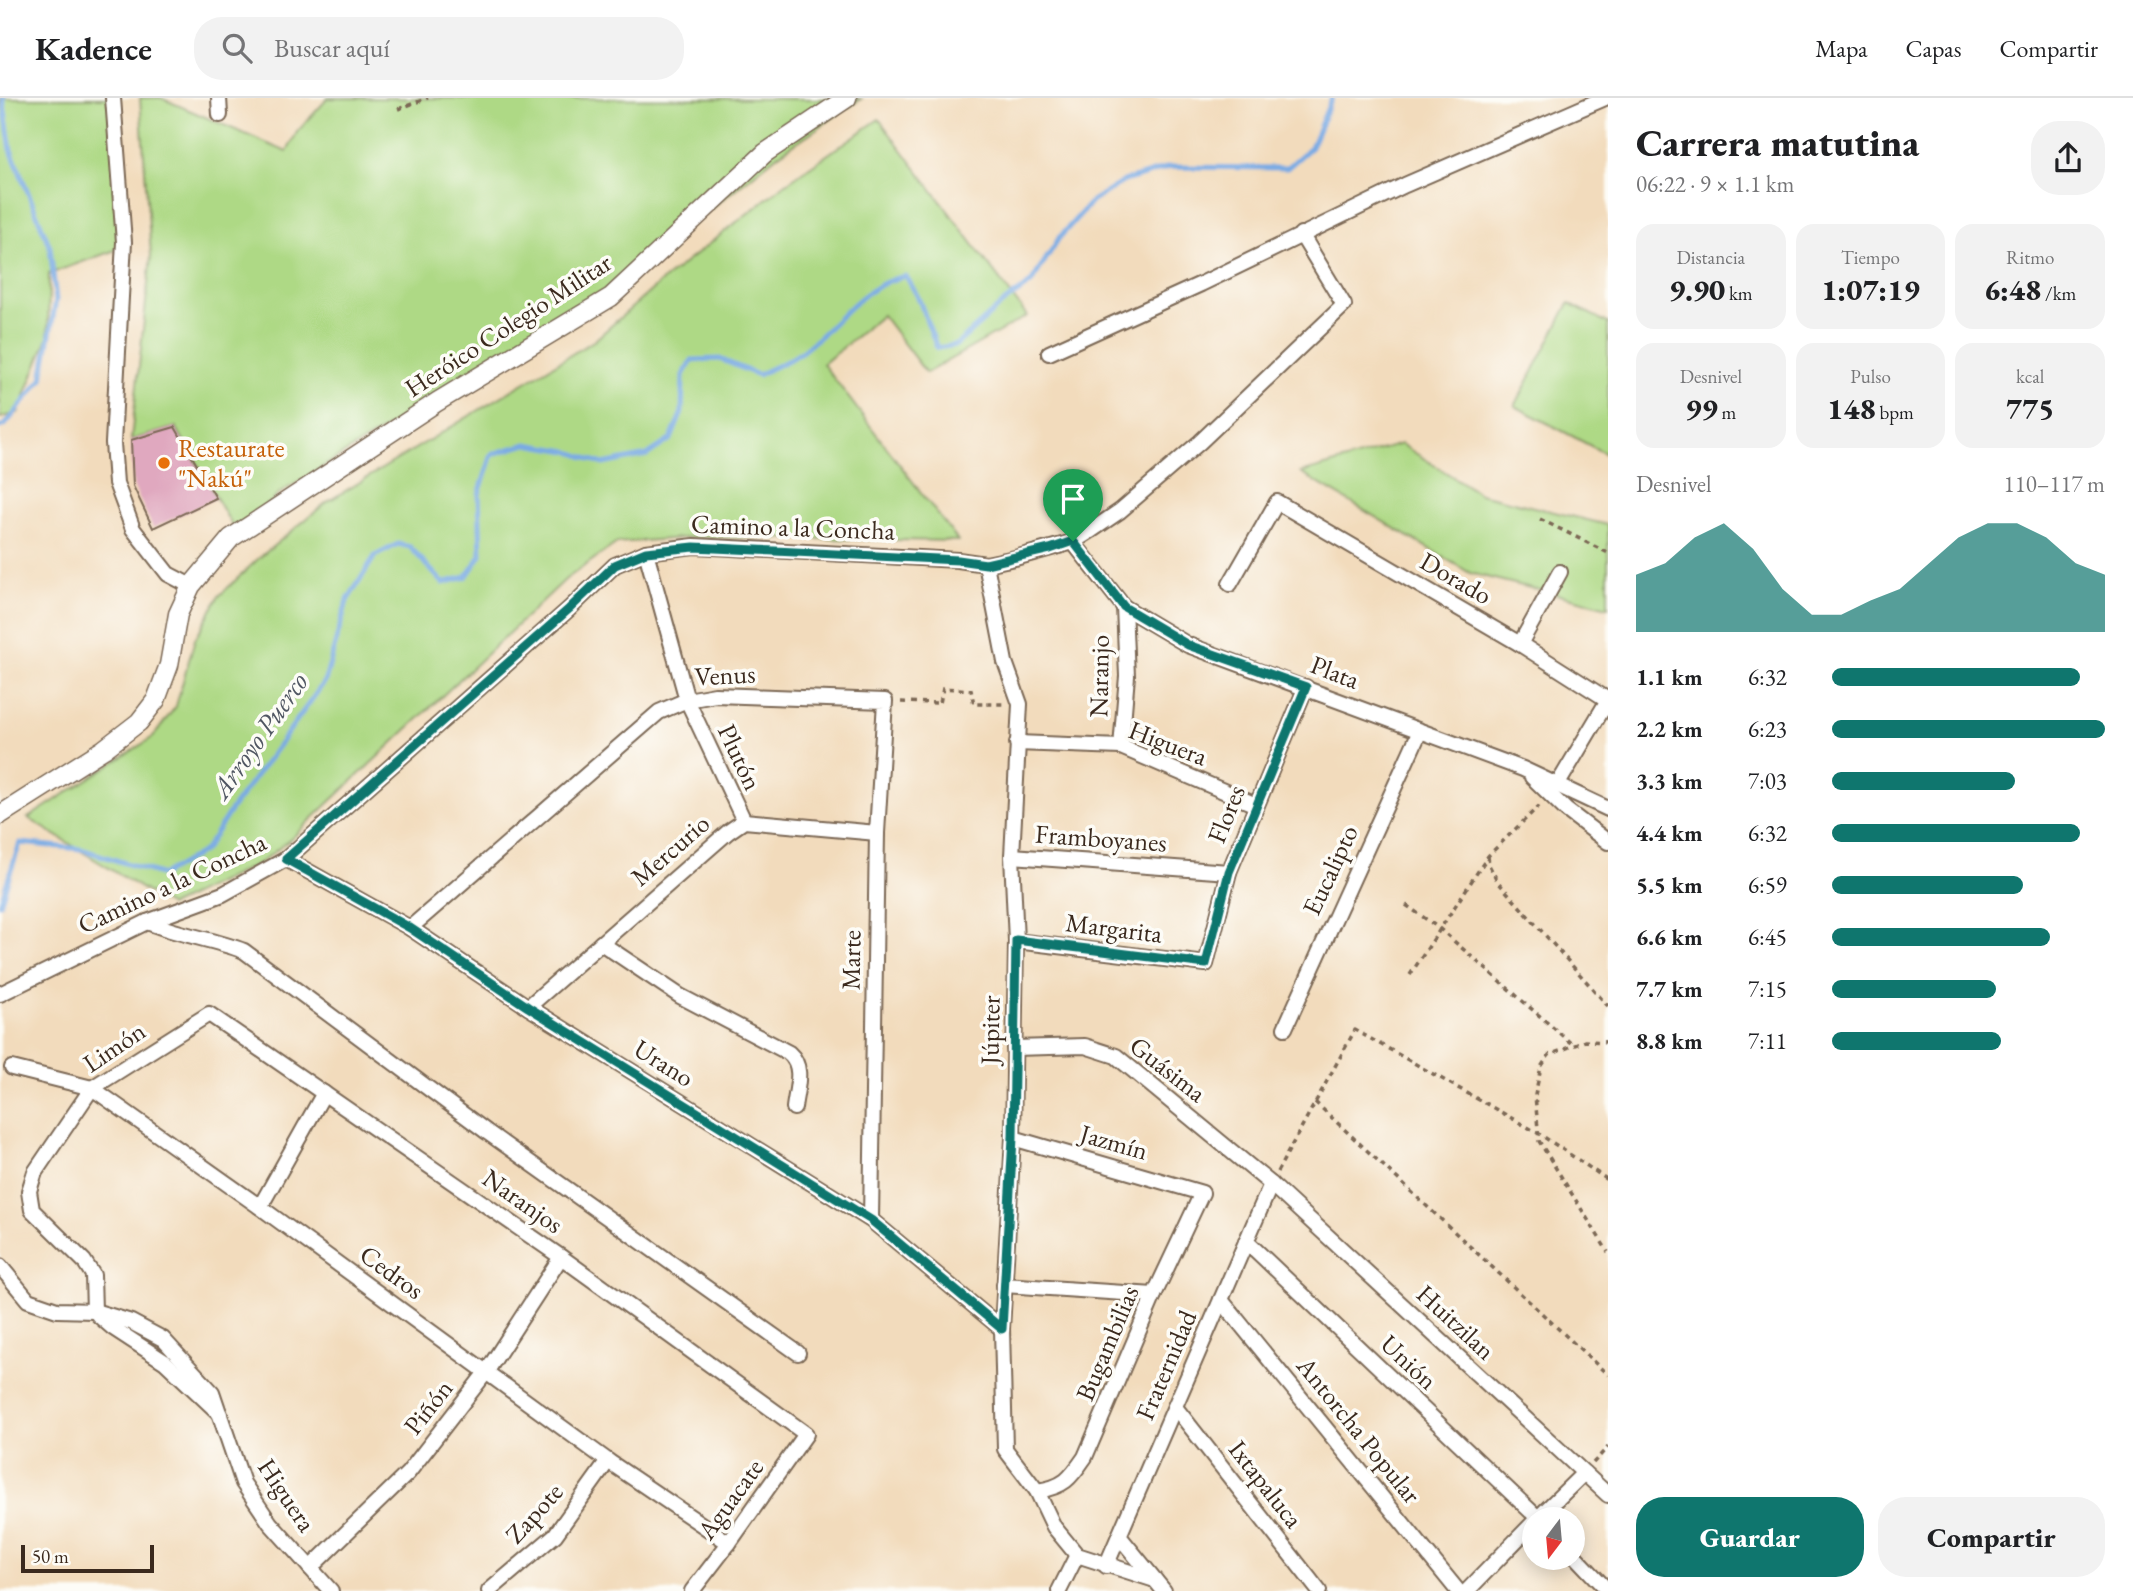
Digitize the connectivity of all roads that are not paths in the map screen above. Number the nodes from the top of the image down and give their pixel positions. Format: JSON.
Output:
{"nodes":[{"id":1,"x":113,"y":98,"type":"edge"},
{"id":2,"x":219,"y":98,"type":"edge"},
{"id":3,"x":847,"y":98,"type":"edge"},
{"id":4,"x":1605,"y":98,"type":"edge"},
{"id":5,"x":220,"y":115,"type":"dead end"},
{"id":6,"x":1301,"y":234,"type":"junction"},
{"id":7,"x":1049,"y":353,"type":"dead end"},
{"id":8,"x":1073,"y":541,"type":"junction"},
{"id":9,"x":646,"y":552,"type":"junction"},
{"id":10,"x":986,"y":564,"type":"junction"},
{"id":11,"x":1560,"y":572,"type":"dead end"},
{"id":12,"x":1230,"y":584,"type":"dead end"},
{"id":13,"x":191,"y":586,"type":"junction"},
{"id":14,"x":1124,"y":607,"type":"junction"},
{"id":15,"x":1520,"y":644,"type":"junction"},
{"id":16,"x":1306,"y":687,"type":"junction"},
{"id":17,"x":687,"y":700,"type":"junction"},
{"id":18,"x":1608,"y":700,"type":"edge"},
{"id":19,"x":885,"y":701,"type":"joint"},
{"id":20,"x":1420,"y":731,"type":"junction"},
{"id":21,"x":1017,"y":743,"type":"junction"},
{"id":22,"x":1121,"y":747,"type":"junction"},
{"id":23,"x":1554,"y":789,"type":"junction"},
{"id":24,"x":1256,"y":805,"type":"junction"},
{"id":25,"x":1608,"y":809,"type":"edge"},
{"id":26,"x":0,"y":814,"type":"edge"},
{"id":27,"x":744,"y":821,"type":"junction"},
{"id":28,"x":877,"y":833,"type":"junction"},
{"id":29,"x":1608,"y":842,"type":"edge"},
{"id":30,"x":1012,"y":856,"type":"junction"},
{"id":31,"x":286,"y":859,"type":"junction"},
{"id":32,"x":1229,"y":872,"type":"junction"},
{"id":33,"x":147,"y":922,"type":"junction"},
{"id":34,"x":410,"y":928,"type":"junction"},
{"id":35,"x":1016,"y":940,"type":"junction"},
{"id":36,"x":601,"y":943,"type":"junction"},
{"id":37,"x":1206,"y":964,"type":"joint"},
{"id":38,"x":0,"y":995,"type":"edge"},
{"id":39,"x":528,"y":1007,"type":"junction"},
{"id":40,"x":209,"y":1014,"type":"joint"},
{"id":41,"x":1285,"y":1028,"type":"dead end"},
{"id":42,"x":1014,"y":1048,"type":"junction"},
{"id":43,"x":12,"y":1068,"type":"dead end"},
{"id":44,"x":92,"y":1088,"type":"junction"},
{"id":45,"x":324,"y":1093,"type":"junction"},
{"id":46,"x":794,"y":1108,"type":"dead end"},
{"id":47,"x":1013,"y":1138,"type":"junction"},
{"id":48,"x":1271,"y":1184,"type":"junction"},
{"id":49,"x":1202,"y":1193,"type":"joint"},
{"id":50,"x":260,"y":1206,"type":"junction"},
{"id":51,"x":871,"y":1220,"type":"junction"},
{"id":52,"x":1246,"y":1241,"type":"junction"},
{"id":53,"x":561,"y":1257,"type":"junction"},
{"id":54,"x":0,"y":1265,"type":"edge"},
{"id":55,"x":1004,"y":1286,"type":"junction"},
{"id":56,"x":1154,"y":1295,"type":"junction"},
{"id":57,"x":1221,"y":1300,"type":"junction"},
{"id":58,"x":94,"y":1311,"type":"junction"},
{"id":59,"x":1002,"y":1329,"type":"junction"},
{"id":60,"x":798,"y":1353,"type":"dead end"},
{"id":61,"x":486,"y":1371,"type":"junction"},
{"id":62,"x":1175,"y":1407,"type":"junction"},
{"id":63,"x":806,"y":1434,"type":"joint"},
{"id":64,"x":608,"y":1461,"type":"junction"},
{"id":65,"x":1584,"y":1473,"type":"junction"},
{"id":66,"x":1037,"y":1491,"type":"junction"},
{"id":67,"x":1608,"y":1495,"type":"edge"},
{"id":68,"x":1524,"y":1507,"type":"edge"},
{"id":69,"x":1549,"y":1507,"type":"edge"},
{"id":70,"x":1522,"y":1534,"type":"edge"},
{"id":71,"x":1119,"y":1536,"type":"junction"},
{"id":72,"x":729,"y":1543,"type":"junction"},
{"id":73,"x":1077,"y":1555,"type":"junction"},
{"id":74,"x":1106,"y":1566,"type":"junction"},
{"id":75,"x":310,"y":1568,"type":"junction"},
{"id":76,"x":1586,"y":1568,"type":"edge"},
{"id":77,"x":1160,"y":1586,"type":"edge"},
{"id":78,"x":331,"y":1591,"type":"edge"},
{"id":79,"x":489,"y":1591,"type":"edge"},
{"id":80,"x":692,"y":1591,"type":"edge"},
{"id":81,"x":1059,"y":1591,"type":"edge"},
{"id":82,"x":1319,"y":1591,"type":"edge"},
{"id":83,"x":1458,"y":1591,"type":"edge"},
{"id":84,"x":1467,"y":1591,"type":"edge"},
{"id":85,"x":1608,"y":1591,"type":"edge"}],
"edges":[{"from":1,"to":13,"type":"street"},
{"from":2,"to":5,"type":"street"},
{"from":3,"to":13,"type":"street","name":"Heróico Colegio Militar"},
{"from":4,"to":6,"type":"street"},
{"from":6,"to":7,"type":"street"},
{"from":6,"to":8,"type":"street","name":"Camino a la Concha"},
{"from":8,"to":10,"type":"street","name":"Camino a la Concha"},
{"from":8,"to":14,"type":"street","name":"Plata"},
{"from":9,"to":10,"type":"street","name":"Camino a la Concha"},
{"from":9,"to":17,"type":"street","name":"Plutón"},
{"from":9,"to":31,"type":"street","name":"Camino a la Concha"},
{"from":10,"to":21,"type":"street","name":"Júpiter"},
{"from":11,"to":15,"type":"street"},
{"from":12,"to":15,"type":"street","name":"Dorado"},
{"from":13,"to":26,"type":"street"},
{"from":14,"to":16,"type":"street","name":"Plata"},
{"from":14,"to":22,"type":"street","name":"Naranjo"},
{"from":15,"to":18,"type":"street","name":"Dorado"},
{"from":16,"to":20,"type":"street","name":"Plata"},
{"from":16,"to":24,"type":"street","name":"Flores"},
{"from":17,"to":19,"type":"street","name":"Venus"},
{"from":17,"to":27,"type":"street","name":"Plutón"},
{"from":17,"to":34,"type":"street","name":"Venus"},
{"from":18,"to":23,"type":"street"},
{"from":19,"to":28,"type":"street","name":"Marte"},
{"from":20,"to":23,"type":"street","name":"Plata"},
{"from":20,"to":41,"type":"street","name":"Eucalipto"},
{"from":21,"to":22,"type":"street","name":"Higuera"},
{"from":21,"to":30,"type":"street","name":"Júpiter"},
{"from":22,"to":24,"type":"street","name":"Higuera"},
{"from":23,"to":25,"type":"street","name":"Plata"},
{"from":23,"to":29,"type":"street"},
{"from":24,"to":32,"type":"street","name":"Flores"},
{"from":27,"to":28,"type":"street","name":"Mercurio"},
{"from":27,"to":36,"type":"street","name":"Mercurio"},
{"from":28,"to":51,"type":"street","name":"Marte"},
{"from":30,"to":32,"type":"street","name":"Framboyanes"},
{"from":30,"to":35,"type":"street","name":"Júpiter"},
{"from":31,"to":33,"type":"street","name":"Camino a la Concha"},
{"from":31,"to":34,"type":"street","name":"Urano"},
{"from":32,"to":37,"type":"street","name":"Flores"},
{"from":33,"to":38,"type":"street","name":"Camino a la Concha"},
{"from":33,"to":60,"type":"street"},
{"from":34,"to":39,"type":"street","name":"Urano"},
{"from":35,"to":37,"type":"street","name":"Margarita"},
{"from":35,"to":42,"type":"street","name":"Júpiter"},
{"from":36,"to":39,"type":"street","name":"Mercurio"},
{"from":36,"to":46,"type":"street"},
{"from":39,"to":51,"type":"street","name":"Urano"},
{"from":40,"to":44,"type":"street","name":"Limón"},
{"from":40,"to":45,"type":"street","name":"Naranjos"},
{"from":42,"to":47,"type":"street","name":"Júpiter"},
{"from":42,"to":48,"type":"street","name":"Guásima"},
{"from":43,"to":44,"type":"street","name":"Cedros"},
{"from":44,"to":50,"type":"street","name":"Cedros"},
{"from":44,"to":58,"type":"street","name":"Limón"},
{"from":45,"to":50,"type":"street"},
{"from":45,"to":53,"type":"street","name":"Naranjos"},
{"from":47,"to":49,"type":"street","name":"Jazmín"},
{"from":47,"to":55,"type":"street","name":"Júpiter"},
{"from":48,"to":52,"type":"street","name":"Fraternidad"},
{"from":48,"to":65,"type":"street","name":"Huitzilan"},
{"from":49,"to":56,"type":"street","name":"Bugambilias"},
{"from":50,"to":61,"type":"street","name":"Cedros"},
{"from":51,"to":59,"type":"street","name":"Urano"},
{"from":52,"to":57,"type":"street","name":"Fraternidad"},
{"from":52,"to":68,"type":"street","name":"Unión"},
{"from":53,"to":61,"type":"street","name":"Piñón"},
{"from":53,"to":63,"type":"street","name":"Naranjos"},
{"from":54,"to":58,"type":"street","name":"Higuera"},
{"from":55,"to":56,"type":"street"},
{"from":55,"to":59,"type":"street","name":"Júpiter"},
{"from":56,"to":66,"type":"street","name":"Bugambilias"},
{"from":57,"to":62,"type":"street","name":"Fraternidad"},
{"from":57,"to":83,"type":"street","name":"Antorcha Popular"},
{"from":58,"to":75,"type":"street","name":"Higuera"},
{"from":59,"to":66,"type":"street","name":"Júpiter"},
{"from":61,"to":64,"type":"street","name":"Cedros"},
{"from":61,"to":75,"type":"street","name":"Piñón"},
{"from":62,"to":71,"type":"street","name":"Fraternidad"},
{"from":62,"to":82,"type":"street","name":"Ixtapaluca"},
{"from":63,"to":72,"type":"street","name":"Aguacate"},
{"from":64,"to":72,"type":"street","name":"Cedros"},
{"from":64,"to":79,"type":"street","name":"Zapote"},
{"from":65,"to":67,"type":"street","name":"Huitzilan"},
{"from":65,"to":69,"type":"street"},
{"from":66,"to":73,"type":"street","name":"Júpiter"},
{"from":70,"to":84,"type":"street"},
{"from":71,"to":74,"type":"street","name":"Fraternidad"},
{"from":71,"to":77,"type":"street"},
{"from":72,"to":80,"type":"street","name":"Aguacate"},
{"from":73,"to":74,"type":"street"},
{"from":73,"to":81,"type":"street"},
{"from":74,"to":77,"type":"street"},
{"from":75,"to":78,"type":"street","name":"Higuera"},
{"from":76,"to":85,"type":"street"}]}
